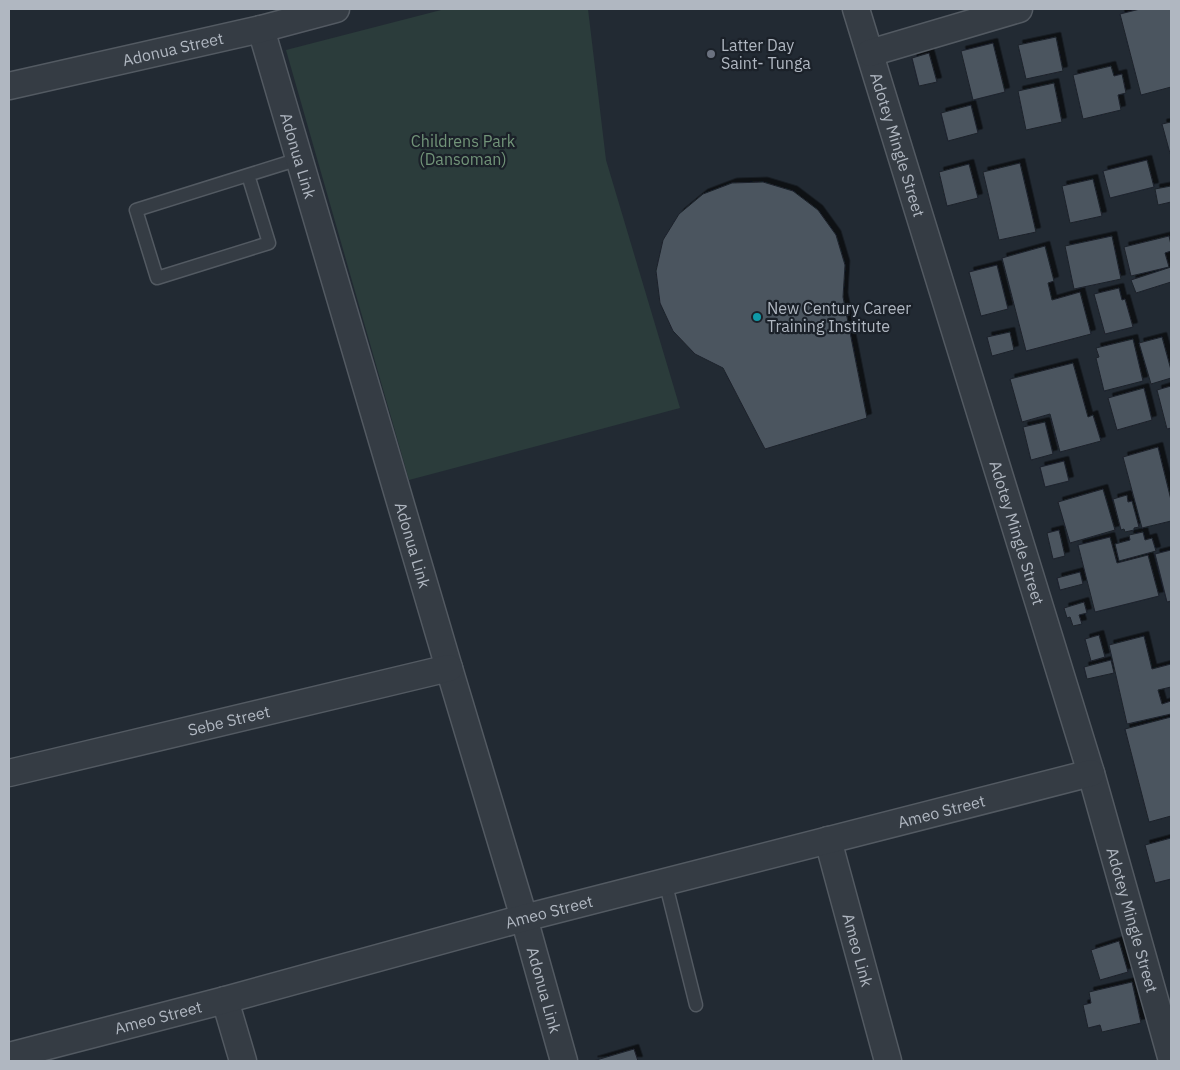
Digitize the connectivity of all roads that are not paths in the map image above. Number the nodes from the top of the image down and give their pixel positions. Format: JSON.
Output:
{"nodes":[{"id":1,"x":336,"y":9,"type":"edge"},
{"id":2,"x":856,"y":9,"type":"edge"},
{"id":3,"x":1019,"y":9,"type":"edge"},
{"id":4,"x":261,"y":29,"type":"junction"},
{"id":5,"x":870,"y":53,"type":"junction"},
{"id":6,"x":9,"y":86,"type":"edge"},
{"id":7,"x":300,"y":159,"type":"junction"},
{"id":8,"x":248,"y":175,"type":"junction"},
{"id":9,"x":449,"y":668,"type":"junction"},
{"id":10,"x":9,"y":773,"type":"edge"},
{"id":11,"x":1092,"y":773,"type":"junction"},
{"id":12,"x":828,"y":840,"type":"junction"},
{"id":13,"x":665,"y":881,"type":"junction"},
{"id":14,"x":524,"y":918,"type":"junction"},
{"id":15,"x":225,"y":1000,"type":"junction"},
{"id":16,"x":696,"y":1006,"type":"dead end"},
{"id":17,"x":1168,"y":1032,"type":"edge"},
{"id":18,"x":9,"y":1056,"type":"edge"},
{"id":19,"x":1171,"y":1057,"type":"edge"},
{"id":20,"x":243,"y":1061,"type":"edge"},
{"id":21,"x":564,"y":1061,"type":"edge"},
{"id":22,"x":888,"y":1061,"type":"edge"}],
"edges":[{"from":1,"to":4,"type":"street","name":"Adonua Street"},
{"from":2,"to":5,"type":"street","name":"Adotey Mingle Street"},
{"from":3,"to":5,"type":"street"},
{"from":4,"to":6,"type":"street","name":"Adonua Street"},
{"from":4,"to":7,"type":"street","name":"Adonua Link"},
{"from":5,"to":11,"type":"street","name":"Adotey Mingle Street"},
{"from":7,"to":8,"type":"lane"},
{"from":7,"to":9,"type":"street","name":"Adonua Link"},
{"from":8,"to":8,"type":"lane"},
{"from":9,"to":10,"type":"street","name":"Sebe Street"},
{"from":9,"to":14,"type":"street","name":"Adonua Link"},
{"from":11,"to":12,"type":"street","name":"Ameo Street"},
{"from":11,"to":17,"type":"street","name":"Adotey Mingle Street"},
{"from":12,"to":13,"type":"street","name":"Ameo Street"},
{"from":12,"to":22,"type":"street","name":"Ameo Link"},
{"from":13,"to":14,"type":"street","name":"Ameo Street"},
{"from":13,"to":16,"type":"lane"},
{"from":14,"to":15,"type":"street","name":"Ameo Street"},
{"from":14,"to":21,"type":"street","name":"Adonua Link"},
{"from":15,"to":18,"type":"street","name":"Ameo Street"},
{"from":15,"to":20,"type":"street"},
{"from":17,"to":19,"type":"street","name":"Adotey Mingle Street"}]}
